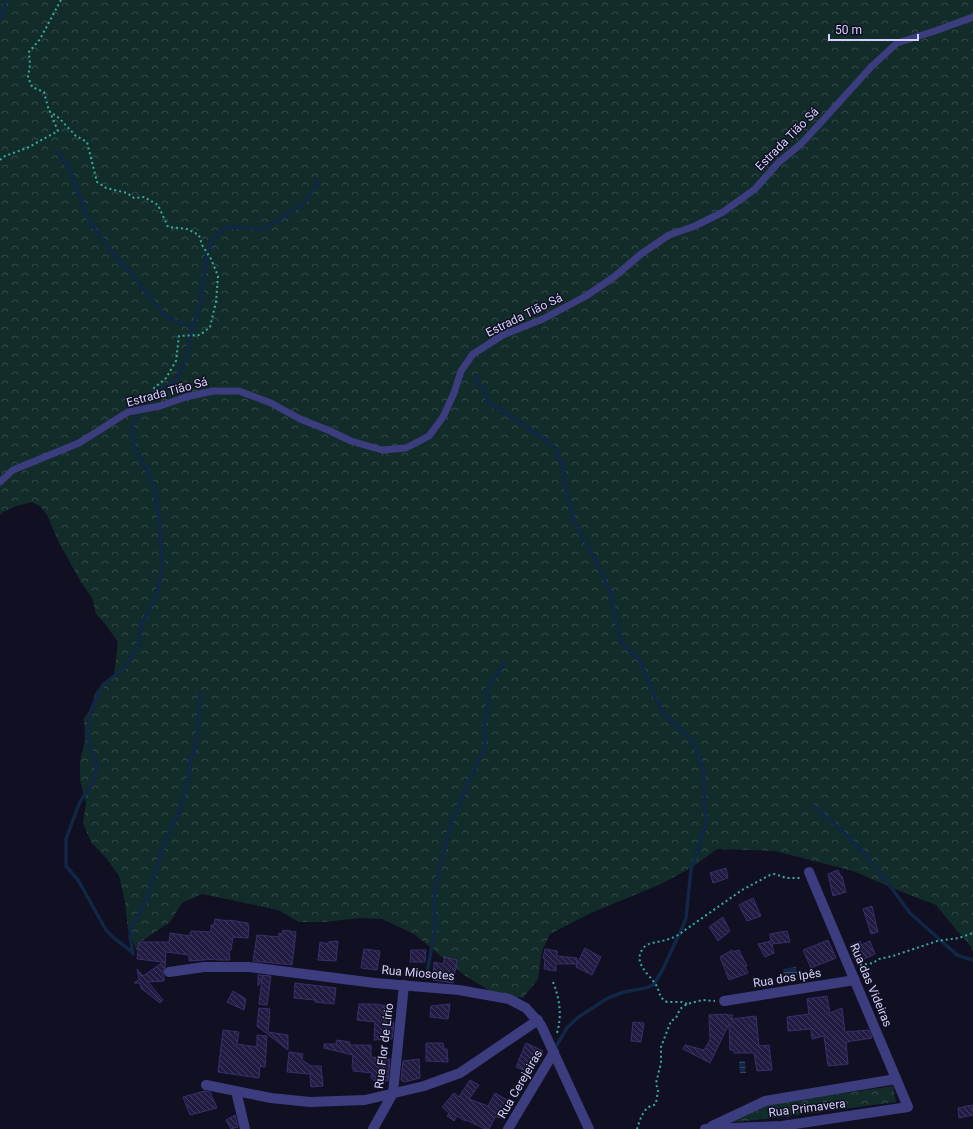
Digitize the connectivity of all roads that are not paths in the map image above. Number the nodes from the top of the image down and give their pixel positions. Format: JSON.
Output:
{"nodes":[{"id":1,"x":973,"y":17,"type":"edge"},
{"id":2,"x":0,"y":482,"type":"edge"},
{"id":3,"x":810,"y":874,"type":"road end"},
{"id":4,"x":169,"y":972,"type":"dead end"},
{"id":5,"x":855,"y":980,"type":"junction"},
{"id":6,"x":404,"y":985,"type":"junction"},
{"id":7,"x":724,"y":1001,"type":"road end"},
{"id":8,"x":538,"y":1020,"type":"junction"},
{"id":9,"x":552,"y":1049,"type":"junction"},
{"id":10,"x":896,"y":1079,"type":"junction"},
{"id":11,"x":206,"y":1086,"type":"dead end"},
{"id":12,"x":236,"y":1091,"type":"junction"},
{"id":13,"x":393,"y":1093,"type":"junction"},
{"id":14,"x":908,"y":1107,"type":"joint"},
{"id":15,"x":707,"y":1128,"type":"edge"},
{"id":16,"x":245,"y":1129,"type":"edge"},
{"id":17,"x":373,"y":1129,"type":"edge"},
{"id":18,"x":508,"y":1129,"type":"edge"},
{"id":19,"x":589,"y":1129,"type":"edge"}],
"edges":[{"from":1,"to":2,"type":"lane","name":"Estrada Tião Sá"},
{"from":3,"to":5,"type":"street","name":"Rua das Videiras"},
{"from":4,"to":6,"type":"street","name":"Rua Miosotes"},
{"from":5,"to":7,"type":"street","name":"Rua dos Ipês"},
{"from":5,"to":10,"type":"street","name":"Rua das Videiras"},
{"from":6,"to":8,"type":"street","name":"Rua Miosotes"},
{"from":6,"to":13,"type":"street","name":"Rua Flor de Lírio"},
{"from":8,"to":9,"type":"street","name":"Rua Miosotes"},
{"from":8,"to":13,"type":"street"},
{"from":9,"to":18,"type":"street","name":"Rua Cerejeiras"},
{"from":9,"to":19,"type":"street","name":"Rua Miosotes"},
{"from":10,"to":14,"type":"street","name":"Rua das Videiras"},
{"from":10,"to":15,"type":"street","name":"Rua Primavera"},
{"from":11,"to":12,"type":"street"},
{"from":12,"to":13,"type":"street"},
{"from":12,"to":16,"type":"street"},
{"from":13,"to":17,"type":"street","name":"Rua Flor de Lírio"},
{"from":14,"to":15,"type":"street","name":"Rua Primavera"}]}
